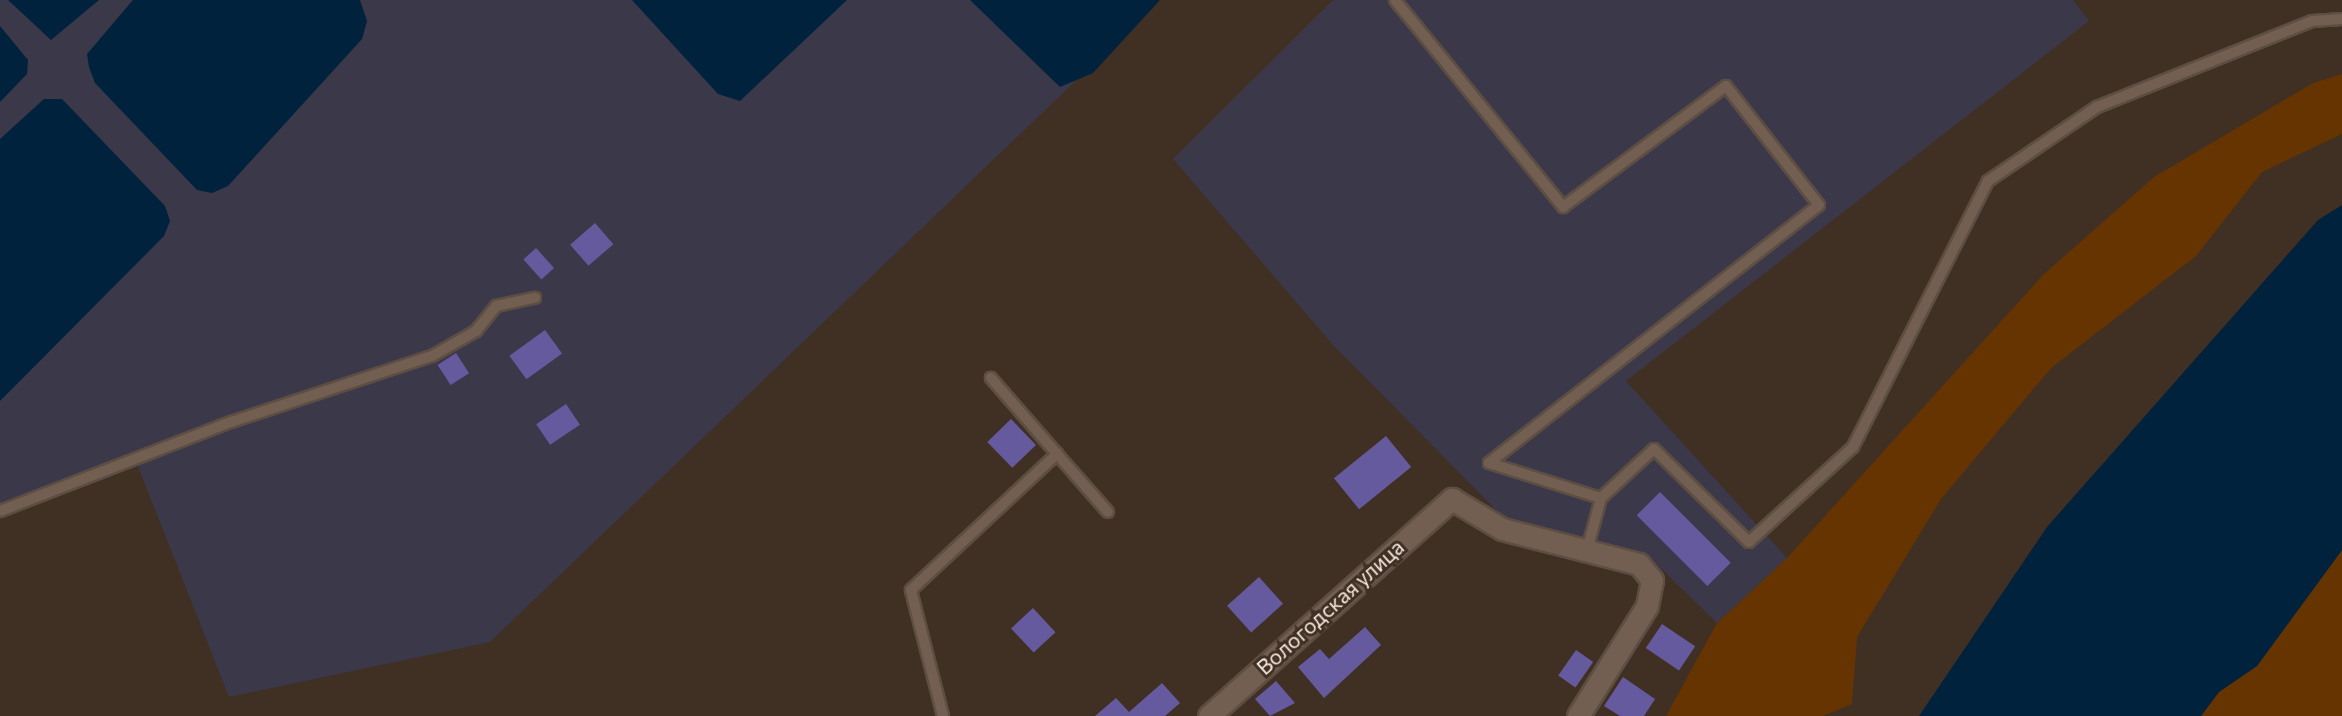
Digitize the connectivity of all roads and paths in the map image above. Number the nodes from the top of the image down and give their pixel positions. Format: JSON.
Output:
{"nodes":[{"id":1,"x":1395,"y":0,"type":"edge"},
{"id":2,"x":2342,"y":19,"type":"edge"},
{"id":3,"x":535,"y":298,"type":"dead end"},
{"id":4,"x":991,"y":378,"type":"dead end"},
{"id":5,"x":1057,"y":454,"type":"junction"},
{"id":6,"x":1601,"y":498,"type":"junction"},
{"id":7,"x":0,"y":511,"type":"edge"},
{"id":8,"x":1108,"y":512,"type":"dead end"},
{"id":9,"x":1587,"y":550,"type":"junction"},
{"id":10,"x":943,"y":716,"type":"edge"},
{"id":11,"x":1209,"y":716,"type":"edge"},
{"id":12,"x":1578,"y":716,"type":"edge"}],
"edges":[{"from":1,"to":6,"type":"lane"},
{"from":2,"to":6,"type":"lane"},
{"from":3,"to":7,"type":"lane"},
{"from":4,"to":5,"type":"lane"},
{"from":5,"to":8,"type":"lane"},
{"from":5,"to":10,"type":"lane"},
{"from":6,"to":9,"type":"lane"},
{"from":9,"to":11,"type":"street","name":"Вологодская улица"},
{"from":9,"to":12,"type":"street"}]}
